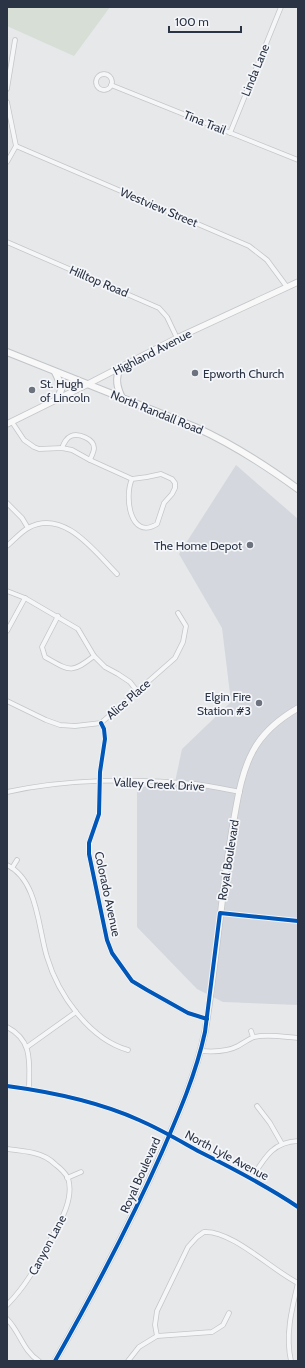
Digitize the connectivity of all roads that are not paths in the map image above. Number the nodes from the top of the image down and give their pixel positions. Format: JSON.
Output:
{"nodes":[{"id":1,"x":281,"y":7,"type":"edge"},
{"id":2,"x":15,"y":40,"type":"dead end"},
{"id":3,"x":111,"y":85,"type":"dead end"},
{"id":4,"x":7,"y":89,"type":"edge"},
{"id":5,"x":7,"y":102,"type":"edge"},
{"id":6,"x":230,"y":133,"type":"junction"},
{"id":7,"x":16,"y":146,"type":"junction"},
{"id":8,"x":298,"y":160,"type":"edge"},
{"id":9,"x":7,"y":162,"type":"edge"},
{"id":10,"x":7,"y":242,"type":"edge"},
{"id":11,"x":298,"y":282,"type":"edge"},
{"id":12,"x":287,"y":287,"type":"junction"},
{"id":13,"x":177,"y":338,"type":"junction"},
{"id":14,"x":7,"y":352,"type":"edge"},
{"id":15,"x":120,"y":368,"type":"junction"},
{"id":16,"x":55,"y":372,"type":"junction"},
{"id":17,"x":88,"y":384,"type":"junction"},
{"id":18,"x":122,"y":398,"type":"junction"},
{"id":19,"x":58,"y":399,"type":"junction"},
{"id":20,"x":9,"y":423,"type":"edge"},
{"id":21,"x":62,"y":448,"type":"junction"},
{"id":22,"x":90,"y":460,"type":"junction"},
{"id":23,"x":132,"y":479,"type":"junction"},
{"id":24,"x":298,"y":489,"type":"edge"},
{"id":25,"x":7,"y":503,"type":"edge"},
{"id":26,"x":28,"y":528,"type":"junction"},
{"id":27,"x":7,"y":546,"type":"edge"},
{"id":28,"x":117,"y":574,"type":"dead end"},
{"id":29,"x":7,"y":591,"type":"edge"},
{"id":30,"x":25,"y":598,"type":"junction"},
{"id":31,"x":178,"y":613,"type":"dead end"},
{"id":32,"x":58,"y":616,"type":"junction"},
{"id":33,"x":7,"y":631,"type":"edge"},
{"id":34,"x":94,"y":656,"type":"junction"},
{"id":35,"x":137,"y":691,"type":"junction"},
{"id":36,"x":7,"y":701,"type":"edge"},
{"id":37,"x":298,"y":708,"type":"edge"},
{"id":38,"x":101,"y":723,"type":"junction"},
{"id":39,"x":100,"y":781,"type":"junction"},
{"id":40,"x":7,"y":792,"type":"edge"},
{"id":41,"x":240,"y":792,"type":"junction"},
{"id":42,"x":17,"y":860,"type":"dead end"},
{"id":43,"x":7,"y":865,"type":"edge"},
{"id":44,"x":12,"y":868,"type":"junction"},
{"id":45,"x":220,"y":913,"type":"junction"},
{"id":46,"x":298,"y":921,"type":"edge"},
{"id":47,"x":76,"y":1012,"type":"junction"},
{"id":48,"x":207,"y":1019,"type":"junction"},
{"id":49,"x":7,"y":1027,"type":"edge"},
{"id":50,"x":251,"y":1031,"type":"dead end"},
{"id":51,"x":253,"y":1037,"type":"junction"},
{"id":52,"x":298,"y":1038,"type":"edge"},
{"id":53,"x":27,"y":1047,"type":"junction"},
{"id":54,"x":128,"y":1050,"type":"dead end"},
{"id":55,"x":201,"y":1050,"type":"junction"},
{"id":56,"x":7,"y":1086,"type":"edge"},
{"id":57,"x":29,"y":1089,"type":"junction"},
{"id":58,"x":257,"y":1106,"type":"dead end"},
{"id":59,"x":169,"y":1134,"type":"junction"},
{"id":60,"x":298,"y":1141,"type":"edge"},
{"id":61,"x":282,"y":1144,"type":"junction"},
{"id":62,"x":7,"y":1149,"type":"edge"},
{"id":63,"x":81,"y":1172,"type":"dead end"},
{"id":64,"x":67,"y":1178,"type":"junction"},
{"id":65,"x":252,"y":1178,"type":"junction"},
{"id":66,"x":298,"y":1207,"type":"edge"},
{"id":67,"x":298,"y":1283,"type":"edge"},
{"id":68,"x":7,"y":1305,"type":"edge"},
{"id":69,"x":229,"y":1313,"type":"dead end"},
{"id":70,"x":7,"y":1319,"type":"edge"},
{"id":71,"x":157,"y":1336,"type":"junction"},
{"id":72,"x":39,"y":1361,"type":"edge"},
{"id":73,"x":55,"y":1361,"type":"edge"},
{"id":74,"x":128,"y":1361,"type":"edge"},
{"id":75,"x":291,"y":1361,"type":"edge"}],
"edges":[{"from":1,"to":6,"type":"street","name":"Linda Lane"},
{"from":2,"to":4,"type":"street"},
{"from":3,"to":6,"type":"street","name":"Tina Trail"},
{"from":5,"to":7,"type":"street"},
{"from":6,"to":8,"type":"street","name":"Tina Trail"},
{"from":7,"to":9,"type":"street"},
{"from":7,"to":12,"type":"street","name":"Westview Street"},
{"from":10,"to":13,"type":"street","name":"Hilltop Road"},
{"from":11,"to":12,"type":"street","name":"Highland Avenue"},
{"from":12,"to":13,"type":"street","name":"Highland Avenue"},
{"from":13,"to":15,"type":"street","name":"Highland Avenue"},
{"from":14,"to":16,"type":"main road","name":"North Randall Road"},
{"from":15,"to":17,"type":"street","name":"Highland Avenue"},
{"from":15,"to":18,"type":"main road"},
{"from":16,"to":17,"type":"main road","name":"North Randall Road"},
{"from":16,"to":19,"type":"main road"},
{"from":17,"to":18,"type":"main road","name":"North Randall Road"},
{"from":17,"to":19,"type":"street","name":"Highland Avenue"},
{"from":18,"to":24,"type":"main road","name":"North Randall Road"},
{"from":19,"to":20,"type":"street","name":"Highland Avenue"},
{"from":20,"to":21,"type":"street"},
{"from":21,"to":22,"type":"street"},
{"from":21,"to":22,"type":"street"},
{"from":22,"to":23,"type":"street"},
{"from":23,"to":23,"type":"street"},
{"from":25,"to":26,"type":"street"},
{"from":26,"to":27,"type":"street"},
{"from":26,"to":28,"type":"street"},
{"from":29,"to":30,"type":"street"},
{"from":30,"to":32,"type":"street"},
{"from":30,"to":33,"type":"street"},
{"from":31,"to":35,"type":"street","name":"Alice Place"},
{"from":32,"to":34,"type":"street"},
{"from":32,"to":34,"type":"street"},
{"from":34,"to":35,"type":"street"},
{"from":35,"to":38,"type":"street","name":"Alice Place"},
{"from":36,"to":38,"type":"street","name":"Alice Place"},
{"from":37,"to":41,"type":"street","name":"Royal Boulevard"},
{"from":38,"to":39,"type":"street","name":"Colorado Avenue"},
{"from":39,"to":40,"type":"street","name":"Valley Creek Drive"},
{"from":39,"to":41,"type":"street","name":"Valley Creek Drive"},
{"from":39,"to":48,"type":"street","name":"Colorado Avenue"},
{"from":41,"to":45,"type":"street","name":"Royal Boulevard"},
{"from":42,"to":44,"type":"street"},
{"from":43,"to":44,"type":"street"},
{"from":44,"to":47,"type":"street"},
{"from":45,"to":46,"type":"street"},
{"from":45,"to":48,"type":"street","name":"Royal Boulevard"},
{"from":47,"to":53,"type":"street"},
{"from":47,"to":54,"type":"street"},
{"from":48,"to":55,"type":"street","name":"Royal Boulevard"},
{"from":49,"to":53,"type":"street"},
{"from":50,"to":51,"type":"street"},
{"from":51,"to":52,"type":"street"},
{"from":51,"to":55,"type":"street"},
{"from":53,"to":57,"type":"street"},
{"from":55,"to":59,"type":"street","name":"Royal Boulevard"},
{"from":56,"to":57,"type":"street","name":"North Lyle Avenue"},
{"from":57,"to":59,"type":"street","name":"North Lyle Avenue"},
{"from":58,"to":61,"type":"street"},
{"from":59,"to":65,"type":"street","name":"North Lyle Avenue"},
{"from":59,"to":73,"type":"street","name":"Royal Boulevard"},
{"from":60,"to":61,"type":"street"},
{"from":61,"to":65,"type":"street"},
{"from":62,"to":64,"type":"street"},
{"from":63,"to":64,"type":"street"},
{"from":64,"to":68,"type":"street","name":"Canyon Lane"},
{"from":65,"to":66,"type":"street","name":"North Lyle Avenue"},
{"from":67,"to":71,"type":"street"},
{"from":67,"to":75,"type":"street"},
{"from":69,"to":71,"type":"street"},
{"from":70,"to":72,"type":"street"},
{"from":71,"to":74,"type":"street"}]}
